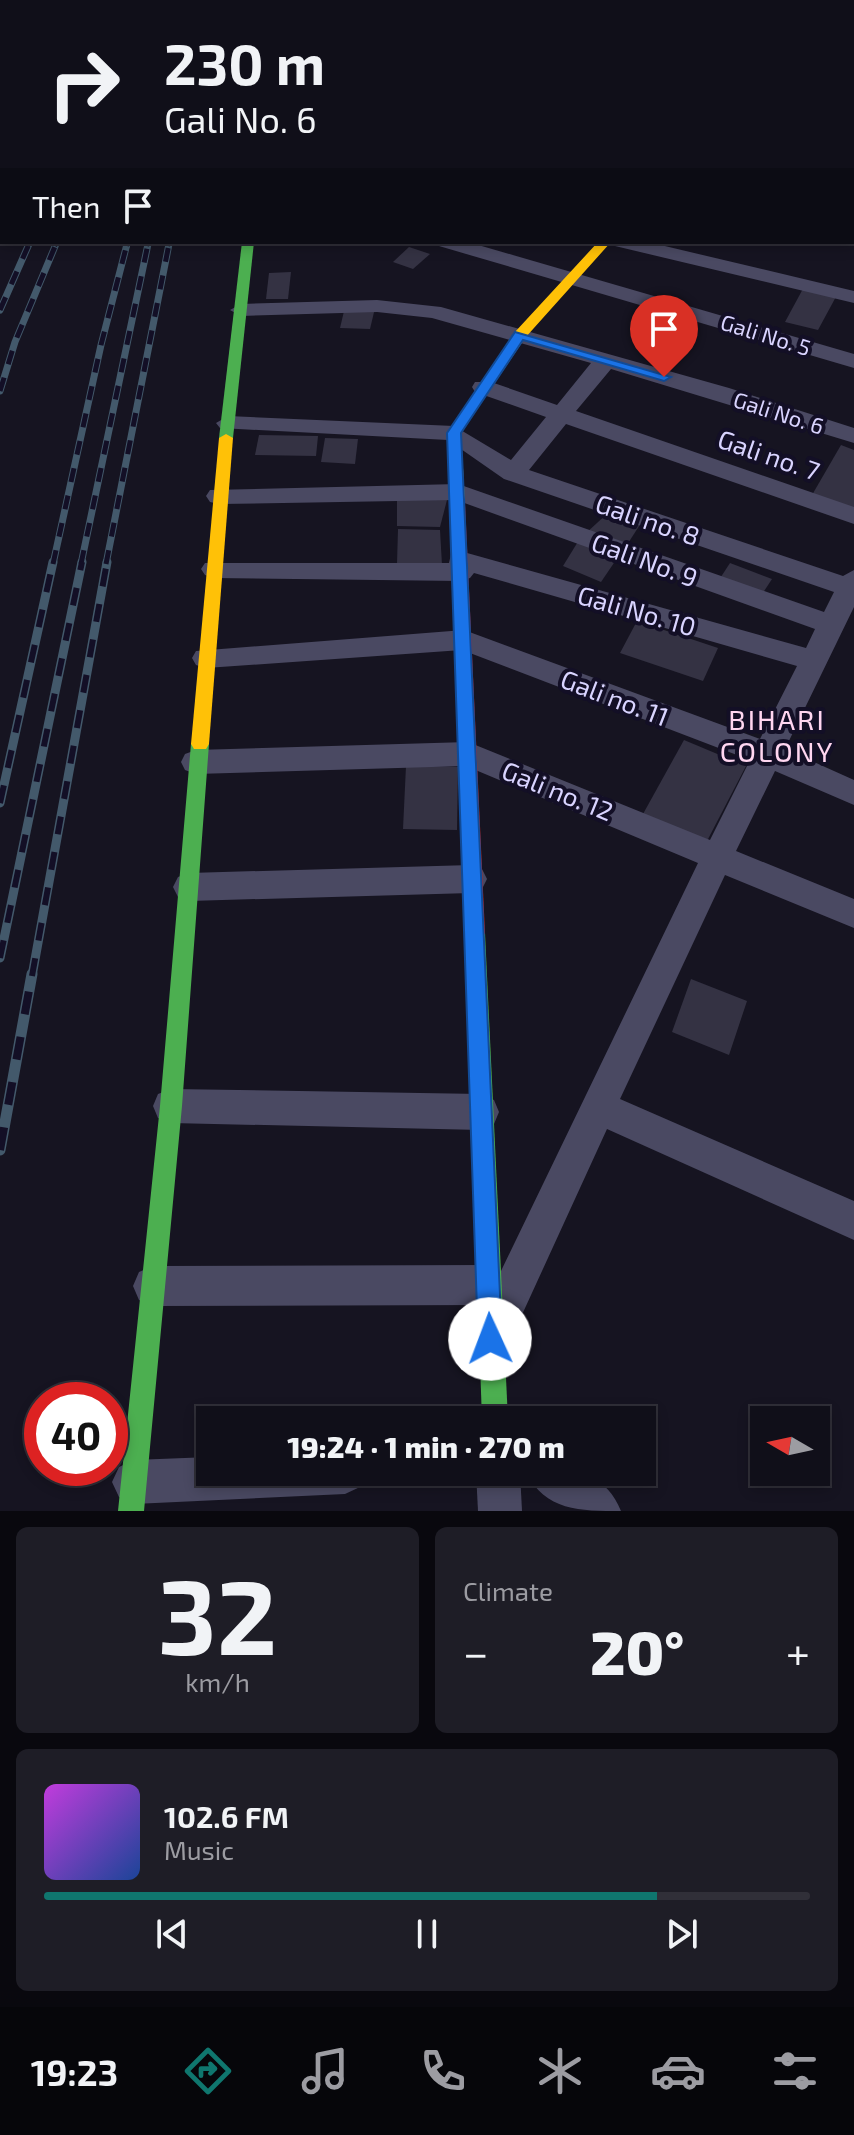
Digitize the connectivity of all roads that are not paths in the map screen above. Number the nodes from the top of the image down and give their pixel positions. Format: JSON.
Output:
{"nodes":[{"id":1,"x":248,"y":244,"type":"edge"},
{"id":2,"x":453,"y":244,"type":"edge"},
{"id":3,"x":603,"y":244,"type":"edge"},
{"id":4,"x":630,"y":244,"type":"edge"},
{"id":5,"x":571,"y":277,"type":"junction"},
{"id":6,"x":854,"y":297,"type":"edge"},
{"id":7,"x":241,"y":310,"type":"junction"},
{"id":8,"x":520,"y":335,"type":"junction"},
{"id":9,"x":606,"y":360,"type":"junction"},
{"id":10,"x":854,"y":361,"type":"edge"},
{"id":11,"x":483,"y":387,"type":"junction"},
{"id":12,"x":560,"y":416,"type":"junction"},
{"id":13,"x":228,"y":423,"type":"junction"},
{"id":14,"x":454,"y":433,"type":"junction"},
{"id":15,"x":854,"y":436,"type":"edge"},
{"id":16,"x":513,"y":473,"type":"junction"},
{"id":17,"x":458,"y":492,"type":"junction"},
{"id":18,"x":219,"y":496,"type":"junction"},
{"id":19,"x":854,"y":516,"type":"edge"},
{"id":20,"x":460,"y":566,"type":"junction"},
{"id":21,"x":214,"y":569,"type":"junction"},
{"id":22,"x":852,"y":583,"type":"edge"},
{"id":23,"x":832,"y":625,"type":"junction"},
{"id":24,"x":464,"y":640,"type":"junction"},
{"id":25,"x":206,"y":658,"type":"junction"},
{"id":26,"x":814,"y":661,"type":"junction"},
{"id":27,"x":468,"y":754,"type":"junction"},
{"id":28,"x":767,"y":754,"type":"junction"},
{"id":29,"x":196,"y":762,"type":"junction"},
{"id":30,"x":854,"y":793,"type":"edge"},
{"id":31,"x":718,"y":856,"type":"junction"},
{"id":32,"x":471,"y":879,"type":"junction"},
{"id":33,"x":189,"y":887,"type":"junction"},
{"id":34,"x":854,"y":914,"type":"edge"},
{"id":35,"x":171,"y":1106,"type":"junction"},
{"id":36,"x":598,"y":1107,"type":"junction"},
{"id":37,"x":481,"y":1112,"type":"junction"},
{"id":38,"x":854,"y":1221,"type":"edge"},
{"id":39,"x":488,"y":1285,"type":"junction"},
{"id":40,"x":153,"y":1286,"type":"junction"},
{"id":41,"x":490,"y":1339,"type":"junction"},
{"id":42,"x":494,"y":1406,"type":"edge"},
{"id":43,"x":221,"y":1486,"type":"edge"},
{"id":44,"x":499,"y":1486,"type":"edge"},
{"id":45,"x":566,"y":1486,"type":"edge"},
{"id":46,"x":132,"y":1496,"type":"edge"},
{"id":47,"x":500,"y":1511,"type":"edge"},
{"id":48,"x":599,"y":1511,"type":"edge"}],
"edges":[{"from":1,"to":7,"type":"street"},
{"from":2,"to":5,"type":"street","name":"Gali No. 5"},
{"from":3,"to":5,"type":"street"},
{"from":4,"to":6,"type":"street"},
{"from":5,"to":8,"type":"street"},
{"from":5,"to":10,"type":"street","name":"Gali No. 5"},
{"from":7,"to":8,"type":"street","name":"Gali No. 6"},
{"from":7,"to":13,"type":"street"},
{"from":8,"to":9,"type":"street","name":"Gali No. 6"},
{"from":8,"to":11,"type":"street"},
{"from":9,"to":12,"type":"street"},
{"from":9,"to":15,"type":"street","name":"Gali No. 6"},
{"from":11,"to":12,"type":"street","name":"Gali no. 7"},
{"from":11,"to":14,"type":"street"},
{"from":12,"to":16,"type":"street"},
{"from":12,"to":19,"type":"street","name":"Gali no. 7"},
{"from":13,"to":14,"type":"street"},
{"from":13,"to":18,"type":"street"},
{"from":14,"to":16,"type":"street","name":"Gali no. 8"},
{"from":14,"to":17,"type":"street"},
{"from":16,"to":22,"type":"street","name":"Gali no. 8"},
{"from":17,"to":18,"type":"street"},
{"from":17,"to":20,"type":"street"},
{"from":17,"to":23,"type":"street","name":"Gali No. 9"},
{"from":18,"to":21,"type":"street"},
{"from":20,"to":21,"type":"street","name":"Gali No. 10"},
{"from":20,"to":24,"type":"street"},
{"from":20,"to":26,"type":"street","name":"Gali No. 10"},
{"from":21,"to":25,"type":"street"},
{"from":22,"to":23,"type":"street"},
{"from":23,"to":26,"type":"street"},
{"from":24,"to":25,"type":"street"},
{"from":24,"to":27,"type":"street"},
{"from":24,"to":28,"type":"street","name":"Gali no. 11"},
{"from":25,"to":29,"type":"street"},
{"from":26,"to":28,"type":"street"},
{"from":27,"to":29,"type":"street","name":"Gali no. 12"},
{"from":27,"to":31,"type":"street","name":"Gali no. 12"},
{"from":27,"to":32,"type":"street"},
{"from":28,"to":30,"type":"street","name":"Gali no. 11"},
{"from":28,"to":31,"type":"street"},
{"from":29,"to":33,"type":"street"},
{"from":31,"to":34,"type":"street","name":"Gali no. 12"},
{"from":31,"to":36,"type":"street"},
{"from":32,"to":33,"type":"street"},
{"from":32,"to":37,"type":"street"},
{"from":33,"to":35,"type":"street"},
{"from":35,"to":37,"type":"street"},
{"from":35,"to":40,"type":"street"},
{"from":36,"to":38,"type":"street"},
{"from":36,"to":41,"type":"street"},
{"from":37,"to":39,"type":"street"},
{"from":39,"to":40,"type":"street"},
{"from":39,"to":41,"type":"street"},
{"from":40,"to":46,"type":"street"},
{"from":41,"to":42,"type":"street"},
{"from":43,"to":46,"type":"street"},
{"from":44,"to":47,"type":"street"},
{"from":45,"to":48,"type":"street"}]}
